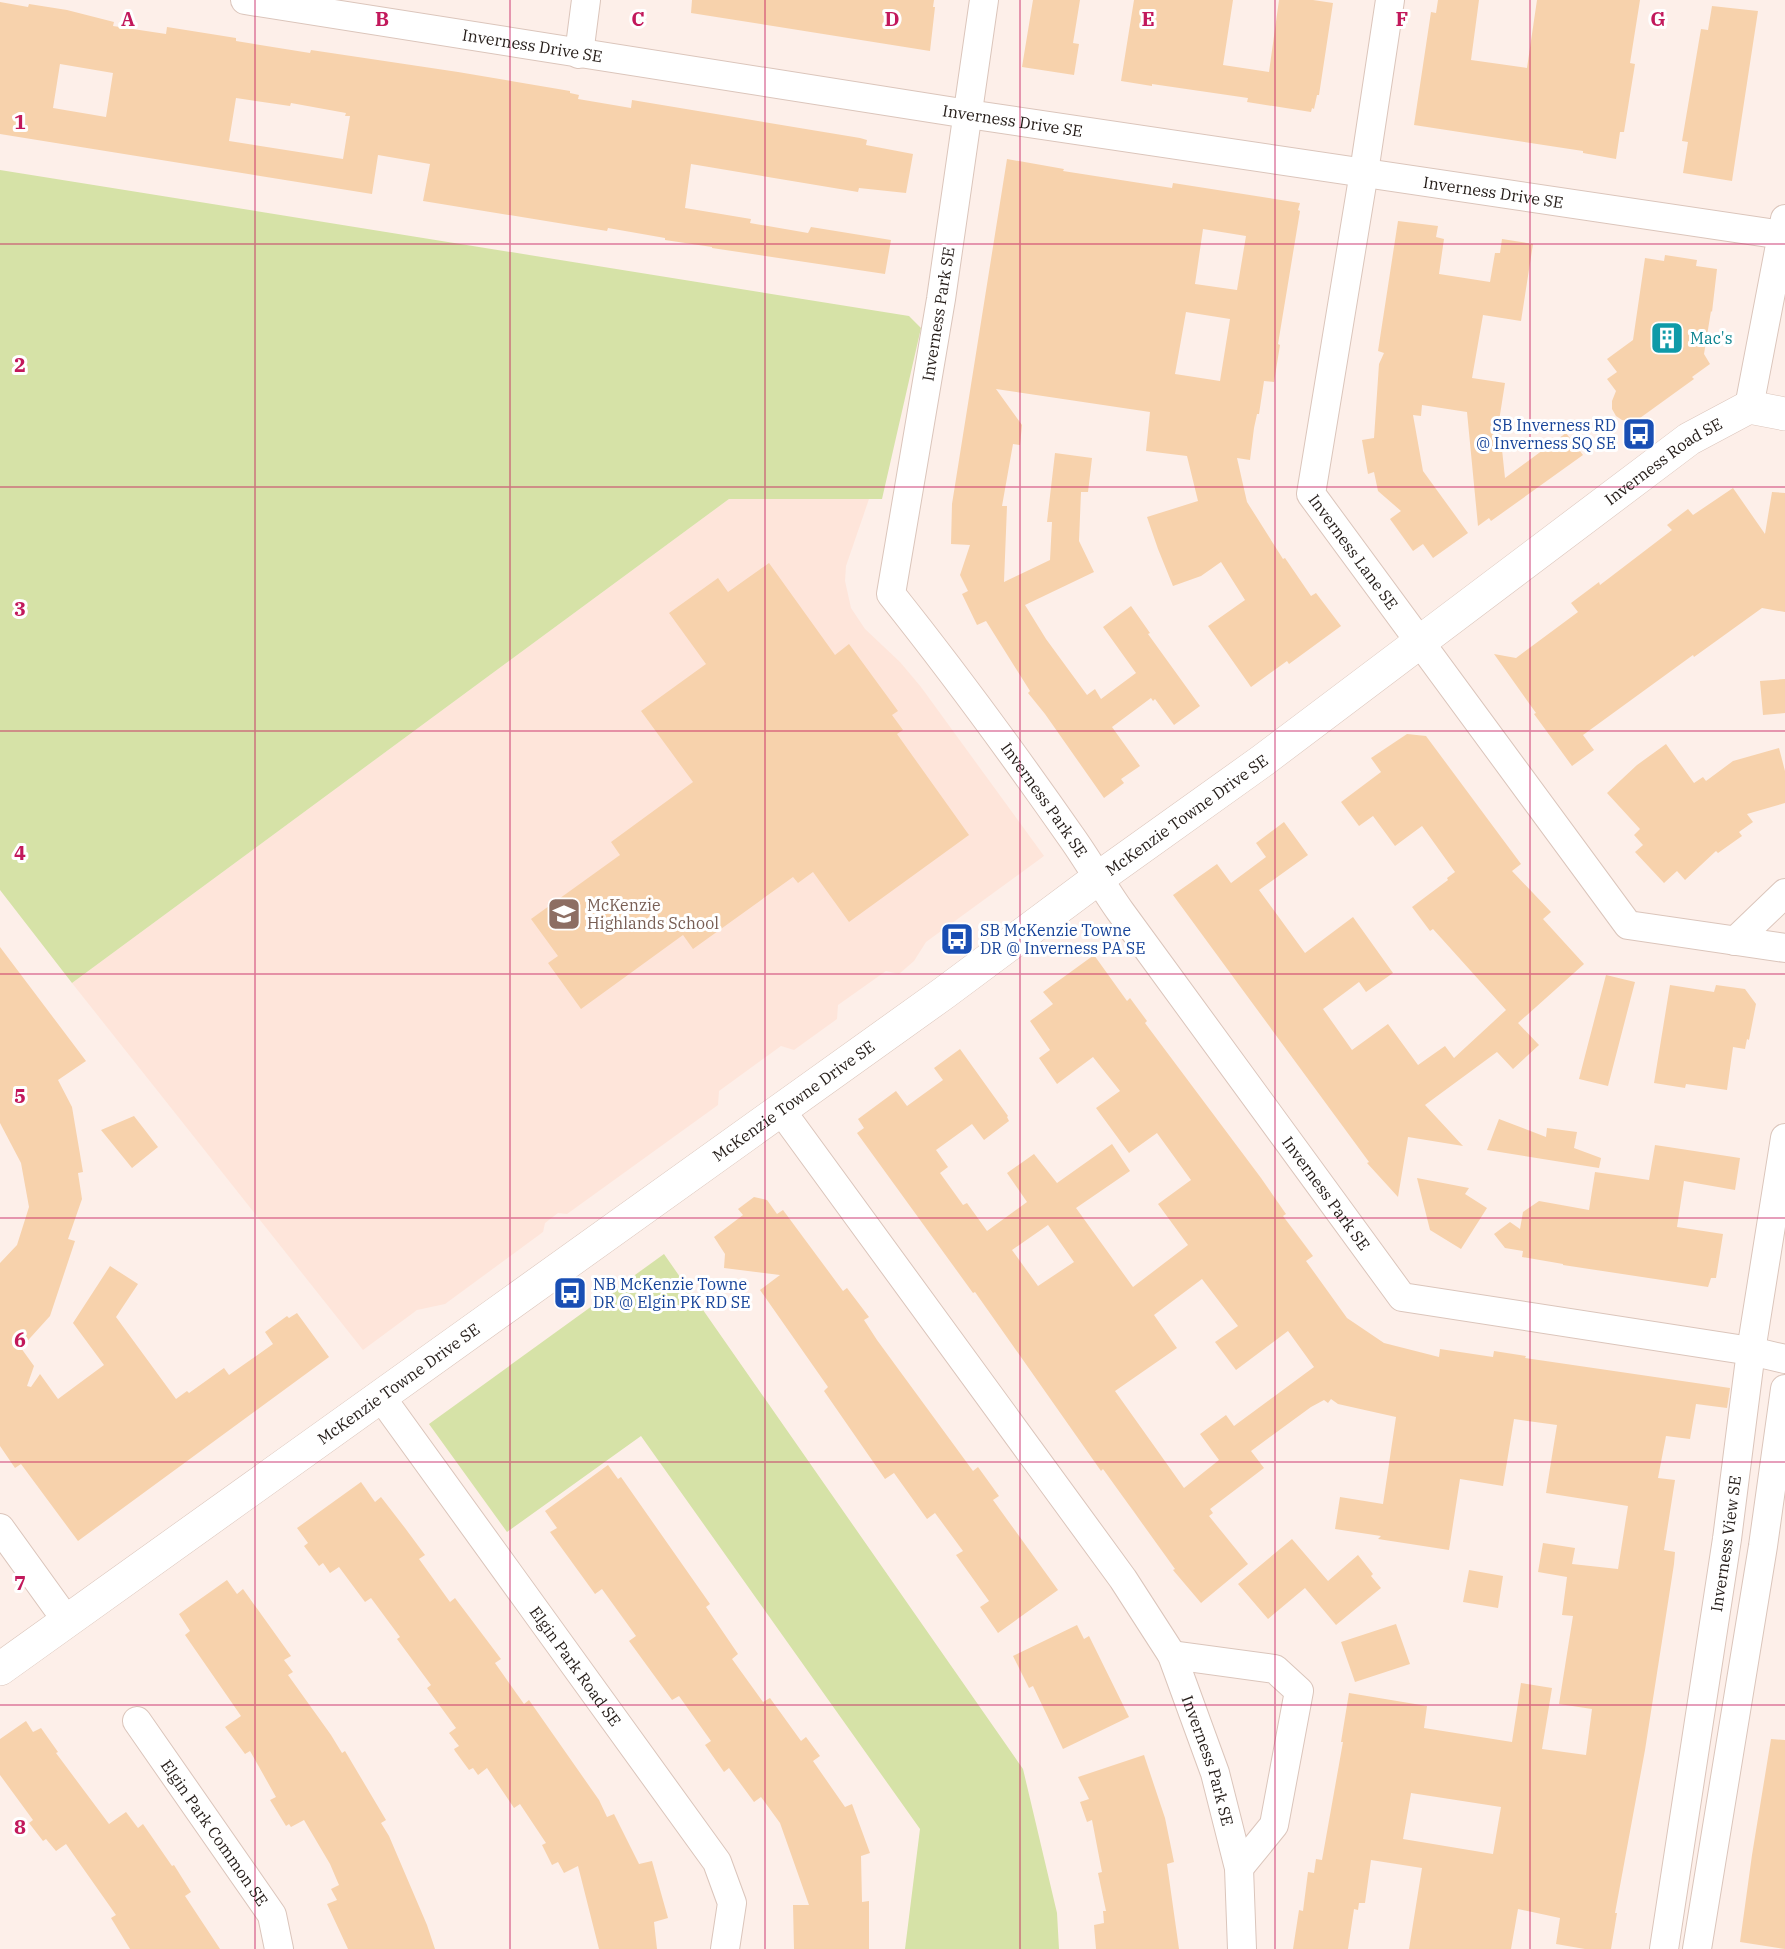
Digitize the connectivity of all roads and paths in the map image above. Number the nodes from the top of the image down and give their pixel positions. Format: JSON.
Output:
{"nodes":[{"id":1,"x":245,"y":0,"type":"edge"},
{"id":2,"x":586,"y":0,"type":"edge"},
{"id":3,"x":984,"y":0,"type":"edge"},
{"id":4,"x":1390,"y":0,"type":"edge"},
{"id":5,"x":579,"y":54,"type":"junction"},
{"id":6,"x":968,"y":114,"type":"junction"},
{"id":7,"x":1364,"y":172,"type":"junction"},
{"id":8,"x":1784,"y":227,"type":"edge"},
{"id":9,"x":1749,"y":407,"type":"junction"},
{"id":10,"x":1785,"y":414,"type":"edge"},
{"id":11,"x":1581,"y":520,"type":"joint"},
{"id":12,"x":1419,"y":642,"type":"junction"},
{"id":13,"x":1097,"y":879,"type":"junction"},
{"id":14,"x":1785,"y":893,"type":"edge"},
{"id":15,"x":1735,"y":940,"type":"junction"},
{"id":16,"x":1785,"y":948,"type":"edge"},
{"id":17,"x":780,"y":1108,"type":"junction"},
{"id":18,"x":1785,"y":1138,"type":"edge"},
{"id":19,"x":1751,"y":1351,"type":"junction"},
{"id":20,"x":1785,"y":1359,"type":"edge"},
{"id":21,"x":1785,"y":1389,"type":"edge"},
{"id":22,"x":381,"y":1397,"type":"junction"},
{"id":23,"x":0,"y":1528,"type":"edge"},
{"id":24,"x":67,"y":1621,"type":"junction"},
{"id":25,"x":1172,"y":1655,"type":"junction"},
{"id":26,"x":0,"y":1669,"type":"edge"},
{"id":27,"x":138,"y":1721,"type":"dead end"},
{"id":28,"x":1239,"y":1868,"type":"junction"},
{"id":29,"x":279,"y":1949,"type":"edge"},
{"id":30,"x":725,"y":1949,"type":"edge"},
{"id":31,"x":1242,"y":1949,"type":"edge"},
{"id":32,"x":1664,"y":1949,"type":"edge"},
{"id":33,"x":1697,"y":1949,"type":"edge"}],
"edges":[{"from":1,"to":5,"type":"street","name":"Inverness Drive SE"},
{"from":2,"to":5,"type":"street"},
{"from":3,"to":6,"type":"street","name":"Inverness Park SE"},
{"from":4,"to":7,"type":"street","name":"Inverness Lane SE"},
{"from":5,"to":6,"type":"street","name":"Inverness Drive SE"},
{"from":6,"to":7,"type":"street","name":"Inverness Drive SE"},
{"from":6,"to":13,"type":"street","name":"Inverness Park SE"},
{"from":7,"to":8,"type":"street","name":"Inverness Drive SE"},
{"from":7,"to":12,"type":"street","name":"Inverness Lane SE"},
{"from":8,"to":9,"type":"street"},
{"from":9,"to":10,"type":"street"},
{"from":9,"to":11,"type":"street","name":"Inverness Road SE"},
{"from":11,"to":12,"type":"street","name":"McKenzie Towne Drive SE"},
{"from":12,"to":13,"type":"street","name":"McKenzie Towne Drive SE"},
{"from":12,"to":15,"type":"street","name":"Inverness Lane SE"},
{"from":13,"to":17,"type":"street","name":"McKenzie Towne Drive SE"},
{"from":13,"to":19,"type":"street","name":"Inverness Park SE"},
{"from":14,"to":15,"type":"street"},
{"from":15,"to":16,"type":"street","name":"Inverness Lane SE"},
{"from":17,"to":22,"type":"street","name":"McKenzie Towne Drive SE"},
{"from":17,"to":25,"type":"street","name":"Inverness Park SE"},
{"from":18,"to":19,"type":"street","name":"Inverness View SE"},
{"from":19,"to":20,"type":"street","name":"Inverness Park SE"},
{"from":19,"to":32,"type":"street","name":"Inverness View SE"},
{"from":21,"to":33,"type":"street"},
{"from":22,"to":24,"type":"street","name":"McKenzie Towne Drive SE"},
{"from":22,"to":30,"type":"street","name":"Elgin Park Road SE"},
{"from":23,"to":24,"type":"street"},
{"from":24,"to":26,"type":"street","name":"McKenzie Towne Drive SE"},
{"from":25,"to":28,"type":"street","name":"Inverness Park SE"},
{"from":25,"to":28,"type":"street"},
{"from":27,"to":29,"type":"street","name":"Elgin Park Common SE"},
{"from":28,"to":31,"type":"street","name":"Inverness Park SE"}]}
